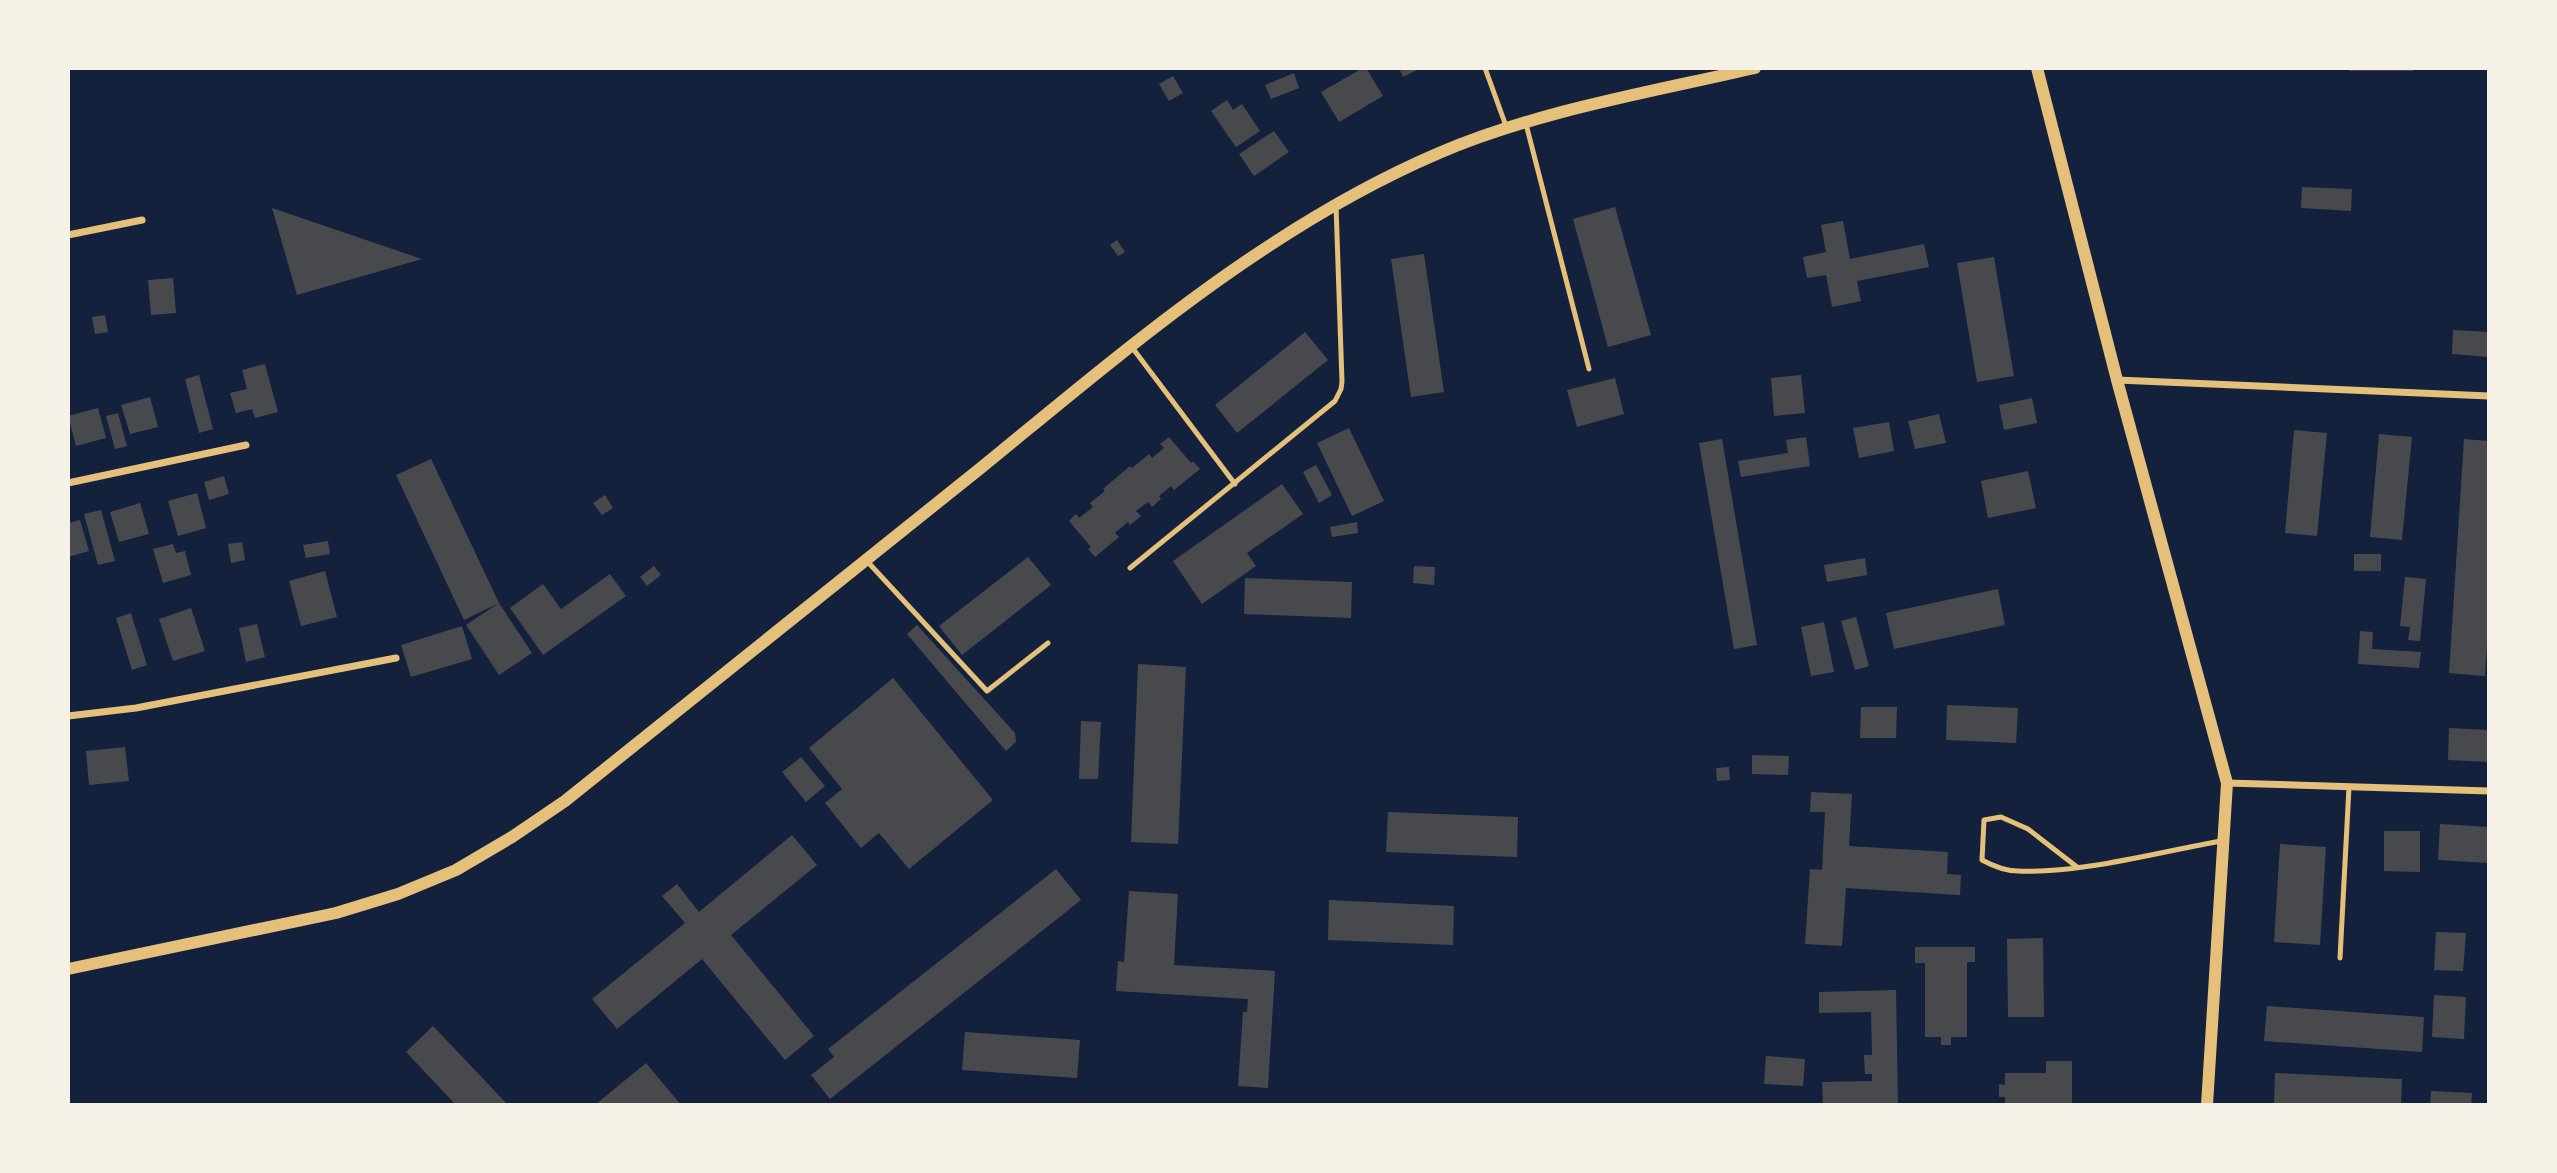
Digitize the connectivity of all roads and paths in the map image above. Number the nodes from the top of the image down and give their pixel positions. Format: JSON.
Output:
{"nodes":[{"id":1,"x":1485,"y":68,"type":"edge"},
{"id":2,"x":1755,"y":68,"type":"edge"},
{"id":3,"x":2037,"y":68,"type":"edge"},
{"id":4,"x":1526,"y":124,"type":"junction"},
{"id":5,"x":1507,"y":129,"type":"junction"},
{"id":6,"x":1336,"y":205,"type":"junction"},
{"id":7,"x":142,"y":220,"type":"dead end"},
{"id":8,"x":68,"y":235,"type":"edge"},
{"id":9,"x":1131,"y":346,"type":"junction"},
{"id":10,"x":1589,"y":369,"type":"dead end"},
{"id":11,"x":2117,"y":380,"type":"junction"},
{"id":12,"x":2489,"y":396,"type":"edge"},
{"id":13,"x":246,"y":445,"type":"dead end"},
{"id":14,"x":68,"y":483,"type":"edge"},
{"id":15,"x":1235,"y":484,"type":"junction"},
{"id":16,"x":866,"y":560,"type":"junction"},
{"id":17,"x":1130,"y":568,"type":"dead end"},
{"id":18,"x":1048,"y":643,"type":"dead end"},
{"id":19,"x":396,"y":658,"type":"dead end"},
{"id":20,"x":68,"y":716,"type":"edge"},
{"id":21,"x":2227,"y":783,"type":"junction"},
{"id":22,"x":2349,"y":787,"type":"junction"},
{"id":23,"x":2489,"y":791,"type":"edge"},
{"id":24,"x":2224,"y":841,"type":"junction"},
{"id":25,"x":2077,"y":867,"type":"junction"},
{"id":26,"x":2340,"y":958,"type":"dead end"},
{"id":27,"x":68,"y":969,"type":"edge"},
{"id":28,"x":2207,"y":1105,"type":"edge"}],
"edges":[{"from":1,"to":5,"type":"lane"},
{"from":2,"to":4,"type":"street"},
{"from":3,"to":11,"type":"street"},
{"from":4,"to":5,"type":"street"},
{"from":4,"to":10,"type":"lane"},
{"from":5,"to":6,"type":"street"},
{"from":6,"to":9,"type":"street"},
{"from":6,"to":15,"type":"lane"},
{"from":7,"to":8,"type":"street"},
{"from":9,"to":15,"type":"lane"},
{"from":9,"to":16,"type":"street"},
{"from":11,"to":12,"type":"street"},
{"from":11,"to":21,"type":"street"},
{"from":13,"to":14,"type":"street"},
{"from":15,"to":17,"type":"lane"},
{"from":16,"to":18,"type":"lane"},
{"from":16,"to":27,"type":"street"},
{"from":19,"to":20,"type":"street"},
{"from":21,"to":22,"type":"street"},
{"from":21,"to":24,"type":"street"},
{"from":22,"to":23,"type":"street"},
{"from":22,"to":26,"type":"lane"},
{"from":24,"to":25,"type":"lane"},
{"from":24,"to":28,"type":"street"},
{"from":25,"to":25,"type":"lane"}]}
